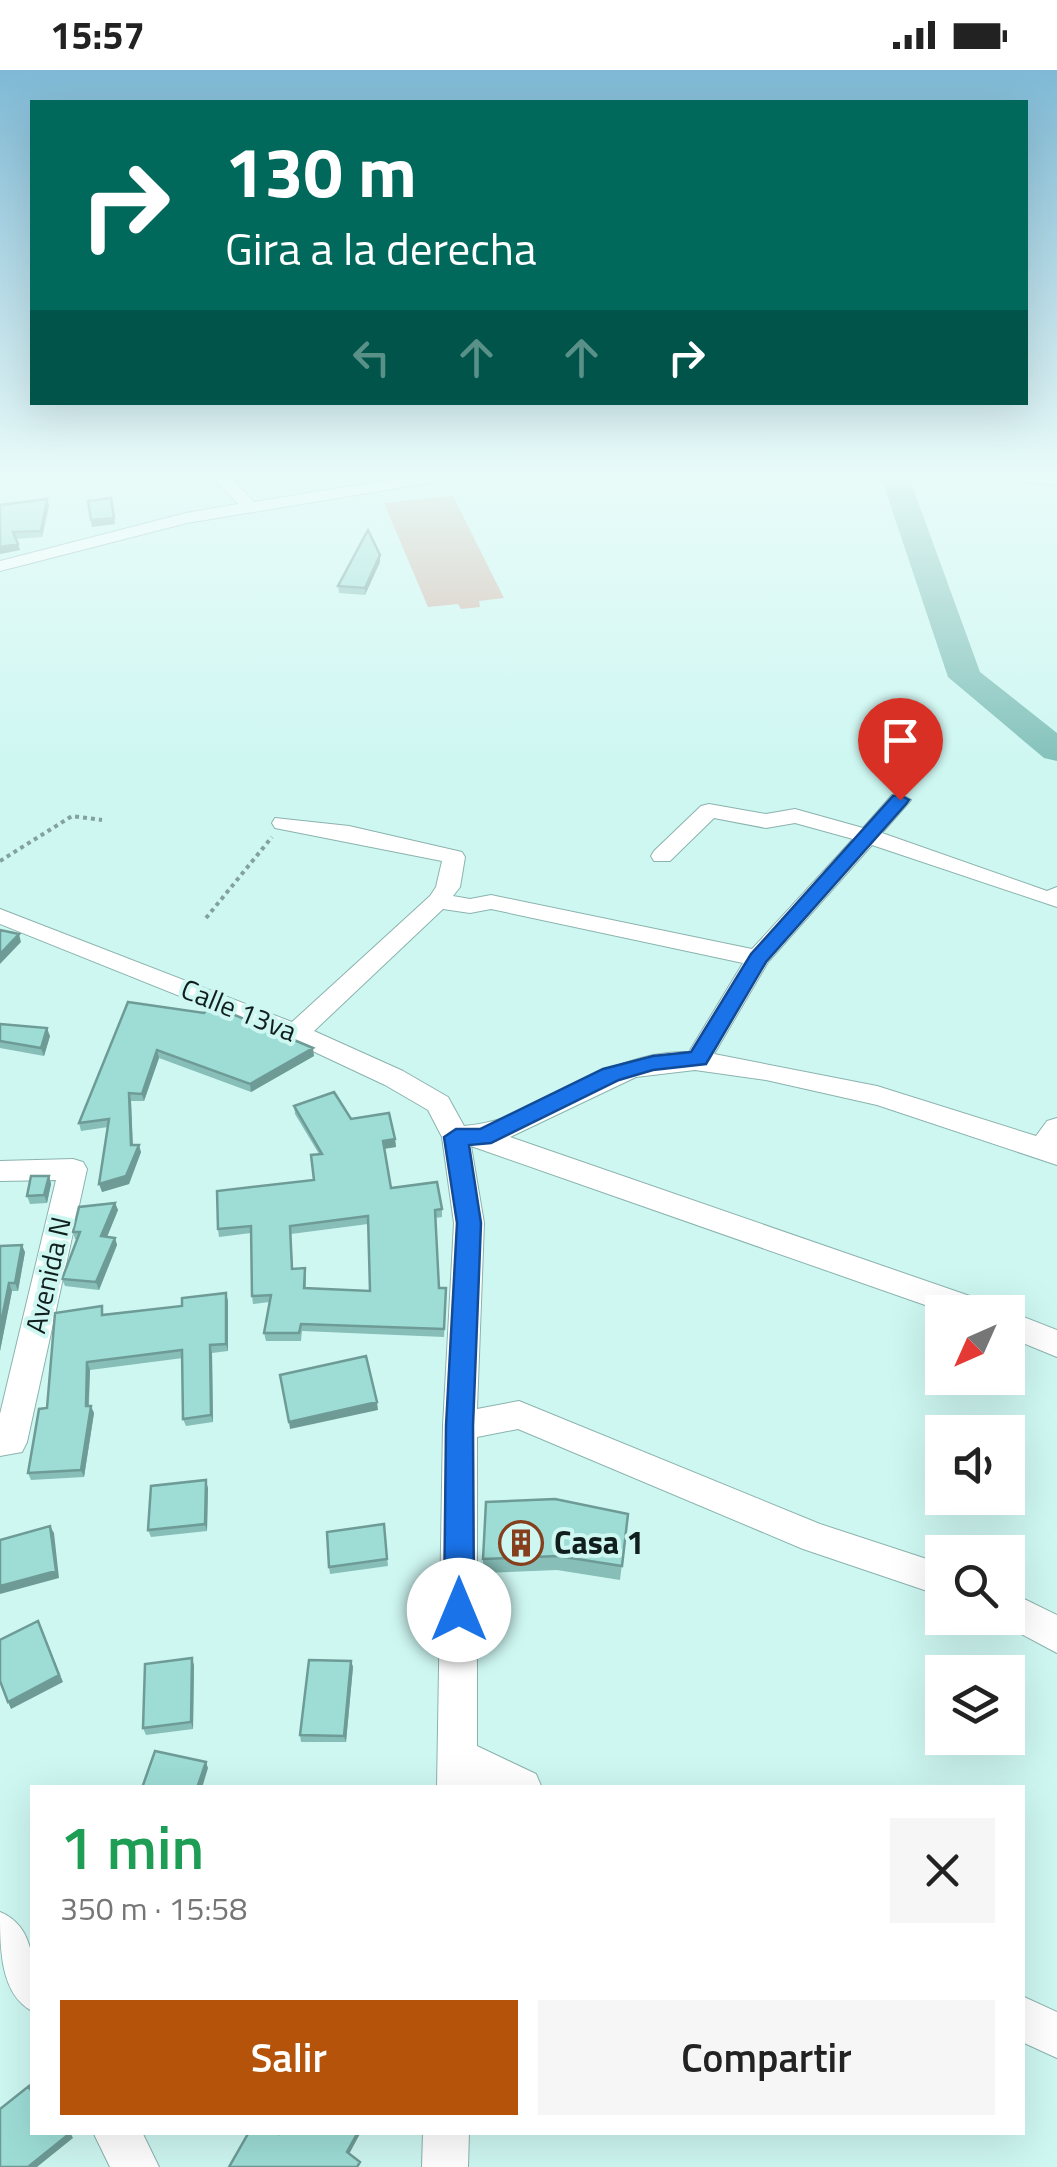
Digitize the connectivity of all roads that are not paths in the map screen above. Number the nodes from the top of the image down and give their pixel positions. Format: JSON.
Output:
{"nodes":[{"id":1,"x":900,"y":800,"type":"dead end"},
{"id":2,"x":283,"y":823,"type":"road end"},
{"id":3,"x":868,"y":836,"type":"junction"},
{"id":4,"x":662,"y":856,"type":"dead end"},
{"id":5,"x":1057,"y":894,"type":"edge"},
{"id":6,"x":438,"y":901,"type":"junction"},
{"id":7,"x":0,"y":916,"type":"edge"},
{"id":8,"x":758,"y":958,"type":"junction"},
{"id":9,"x":296,"y":1033,"type":"junction"},
{"id":10,"x":698,"y":1059,"type":"junction"},
{"id":11,"x":470,"y":1137,"type":"junction"},
{"id":12,"x":1052,"y":1144,"type":"edge"},
{"id":13,"x":0,"y":1171,"type":"edge"},
{"id":14,"x":930,"y":1295,"type":"edge"},
{"id":15,"x":1025,"y":1331,"type":"edge"},
{"id":16,"x":1057,"y":1344,"type":"edge"},
{"id":17,"x":460,"y":1426,"type":"junction"},
{"id":18,"x":0,"y":1442,"type":"edge"},
{"id":19,"x":925,"y":1574,"type":"edge"},
{"id":20,"x":1025,"y":1617,"type":"edge"},
{"id":21,"x":1057,"y":1635,"type":"edge"},
{"id":22,"x":458,"y":1773,"type":"edge"},
{"id":23,"x":509,"y":1785,"type":"edge"},
{"id":24,"x":0,"y":1932,"type":"edge"},
{"id":25,"x":30,"y":1985,"type":"edge"},
{"id":26,"x":1025,"y":2020,"type":"edge"},
{"id":27,"x":1057,"y":2036,"type":"edge"},
{"id":28,"x":118,"y":2135,"type":"edge"},
{"id":29,"x":446,"y":2135,"type":"edge"},
{"id":30,"x":136,"y":2167,"type":"edge"},
{"id":31,"x":445,"y":2167,"type":"edge"}],
"edges":[{"from":1,"to":3,"type":"street"},
{"from":2,"to":6,"type":"street"},
{"from":3,"to":4,"type":"street"},
{"from":3,"to":5,"type":"street"},
{"from":3,"to":8,"type":"street"},
{"from":6,"to":8,"type":"street"},
{"from":6,"to":9,"type":"street"},
{"from":7,"to":9,"type":"street","name":"Calle 13va"},
{"from":8,"to":10,"type":"street"},
{"from":9,"to":11,"type":"street","name":"Calle 13va"},
{"from":10,"to":11,"type":"street"},
{"from":10,"to":12,"type":"street"},
{"from":11,"to":14,"type":"street"},
{"from":11,"to":17,"type":"street"},
{"from":13,"to":18,"type":"street","name":"Avenida N"},
{"from":15,"to":16,"type":"street"},
{"from":17,"to":19,"type":"street"},
{"from":17,"to":22,"type":"street"},
{"from":20,"to":21,"type":"street"},
{"from":22,"to":23,"type":"street"},
{"from":24,"to":25,"type":"street"},
{"from":26,"to":27,"type":"street"},
{"from":28,"to":30,"type":"street"},
{"from":29,"to":31,"type":"street"}]}
